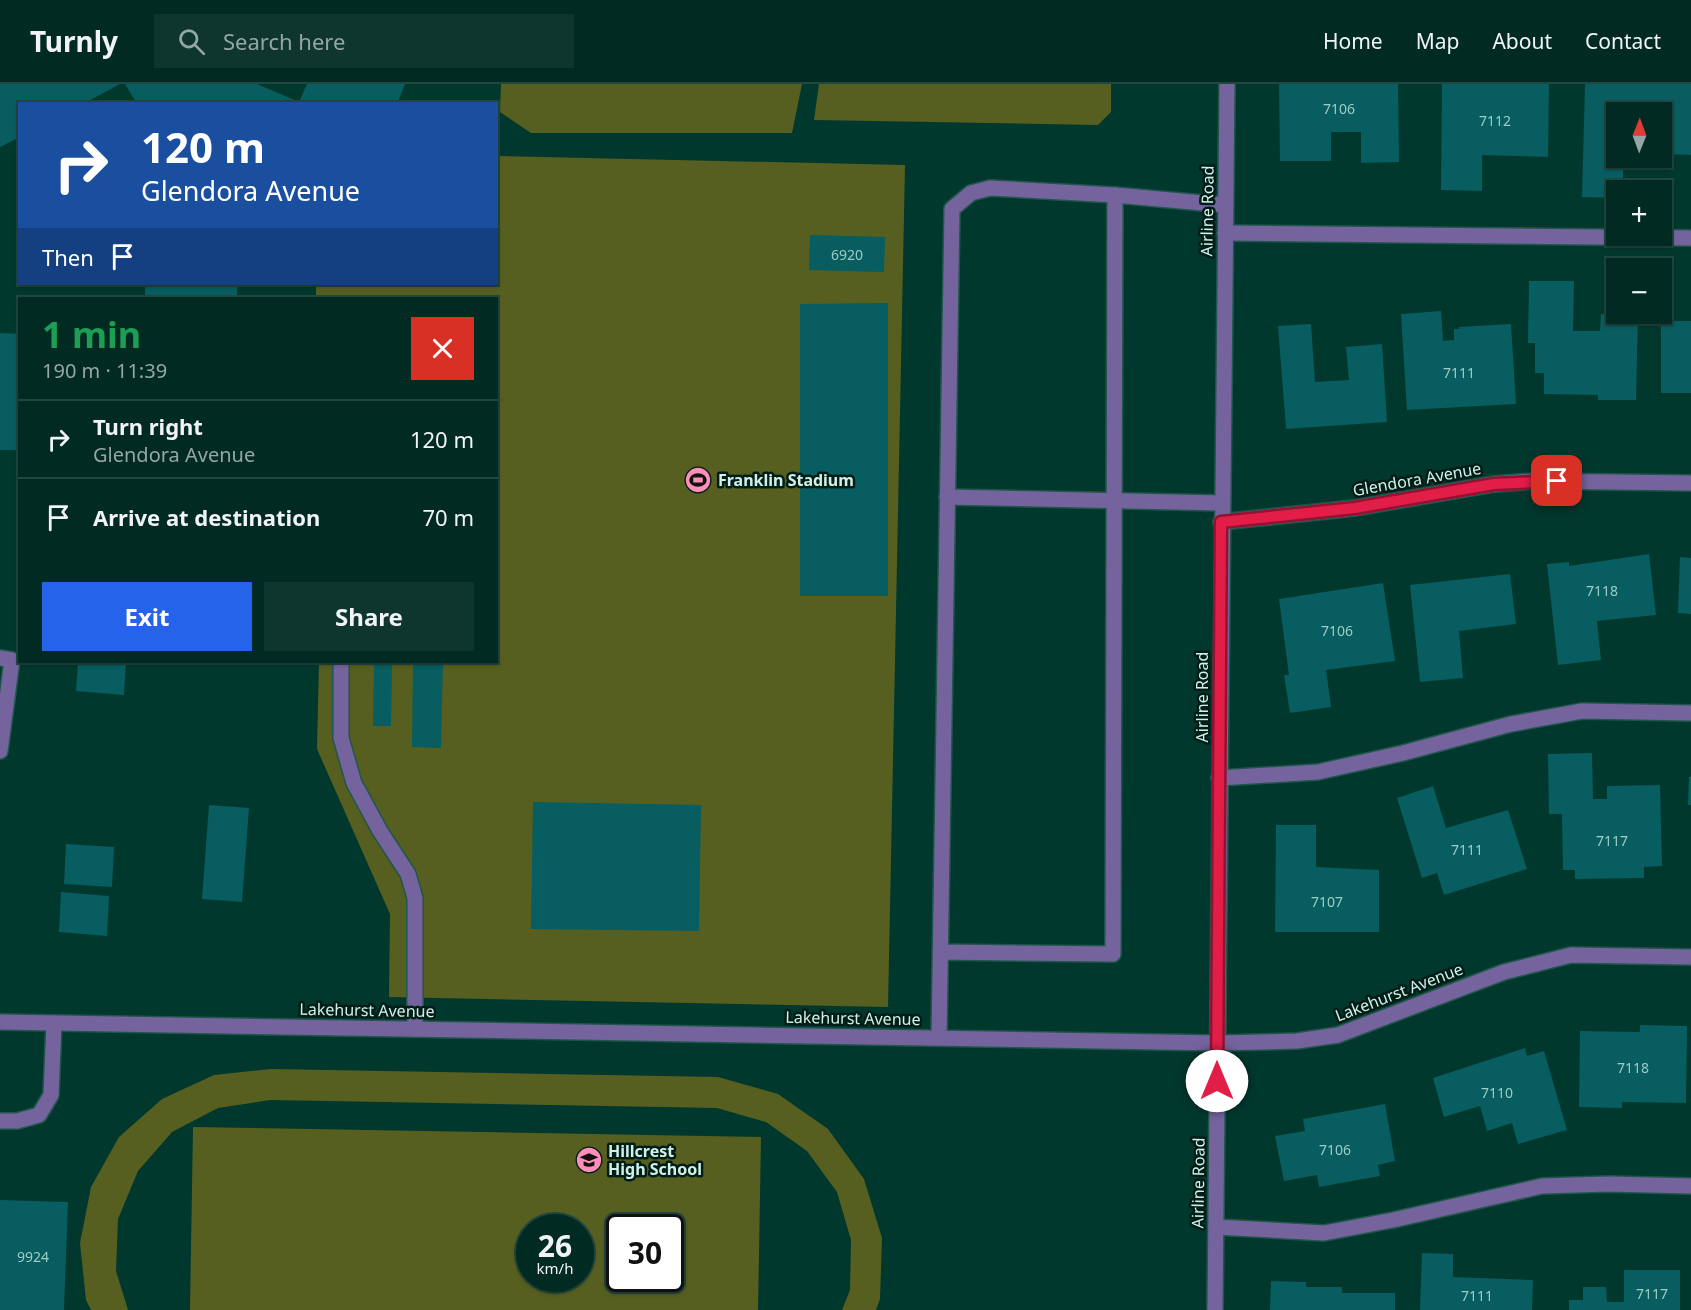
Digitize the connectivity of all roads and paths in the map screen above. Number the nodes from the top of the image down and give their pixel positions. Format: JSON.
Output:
{"nodes":[{"id":1,"x":1227,"y":84,"type":"edge"},
{"id":2,"x":1115,"y":195,"type":"junction"},
{"id":3,"x":1225,"y":205,"type":"junction"},
{"id":4,"x":1225,"y":232,"type":"junction"},
{"id":5,"x":1691,"y":238,"type":"edge"},
{"id":6,"x":1691,"y":483,"type":"edge"},
{"id":7,"x":947,"y":497,"type":"junction"},
{"id":8,"x":1114,"y":502,"type":"junction"},
{"id":9,"x":1221,"y":503,"type":"junction"},
{"id":10,"x":1221,"y":522,"type":"junction"},
{"id":11,"x":0,"y":658,"type":"edge"},
{"id":12,"x":341,"y":663,"type":"edge"},
{"id":13,"x":1691,"y":713,"type":"edge"},
{"id":14,"x":0,"y":751,"type":"edge"},
{"id":15,"x":1219,"y":778,"type":"junction"},
{"id":16,"x":940,"y":952,"type":"junction"},
{"id":17,"x":1691,"y":957,"type":"edge"},
{"id":18,"x":0,"y":1022,"type":"edge"},
{"id":19,"x":54,"y":1023,"type":"junction"},
{"id":20,"x":415,"y":1029,"type":"junction"},
{"id":21,"x":939,"y":1038,"type":"junction"},
{"id":22,"x":1218,"y":1042,"type":"junction"},
{"id":23,"x":0,"y":1121,"type":"edge"},
{"id":24,"x":1691,"y":1186,"type":"edge"},
{"id":25,"x":1216,"y":1227,"type":"junction"},
{"id":26,"x":1215,"y":1310,"type":"edge"}],
"edges":[{"from":1,"to":3,"type":"street","name":"Airline Road"},
{"from":2,"to":3,"type":"street"},
{"from":2,"to":7,"type":"street"},
{"from":2,"to":8,"type":"street"},
{"from":3,"to":4,"type":"street","name":"Airline Road"},
{"from":4,"to":5,"type":"street"},
{"from":4,"to":9,"type":"street","name":"Airline Road"},
{"from":6,"to":10,"type":"street","name":"Glendora Avenue"},
{"from":7,"to":8,"type":"street"},
{"from":7,"to":16,"type":"street"},
{"from":8,"to":9,"type":"street"},
{"from":8,"to":16,"type":"street"},
{"from":9,"to":10,"type":"street","name":"Airline Road"},
{"from":10,"to":15,"type":"street","name":"Airline Road"},
{"from":11,"to":14,"type":"street"},
{"from":12,"to":20,"type":"street"},
{"from":13,"to":15,"type":"street"},
{"from":15,"to":22,"type":"street","name":"Airline Road"},
{"from":16,"to":21,"type":"street"},
{"from":17,"to":22,"type":"street","name":"Lakehurst Avenue"},
{"from":18,"to":19,"type":"street","name":"Lakehurst Avenue"},
{"from":19,"to":20,"type":"street","name":"Lakehurst Avenue"},
{"from":19,"to":23,"type":"street"},
{"from":20,"to":21,"type":"street","name":"Lakehurst Avenue"},
{"from":21,"to":22,"type":"street","name":"Lakehurst Avenue"},
{"from":22,"to":25,"type":"street","name":"Airline Road"},
{"from":24,"to":25,"type":"street"},
{"from":25,"to":26,"type":"street","name":"Airline Road"}]}
